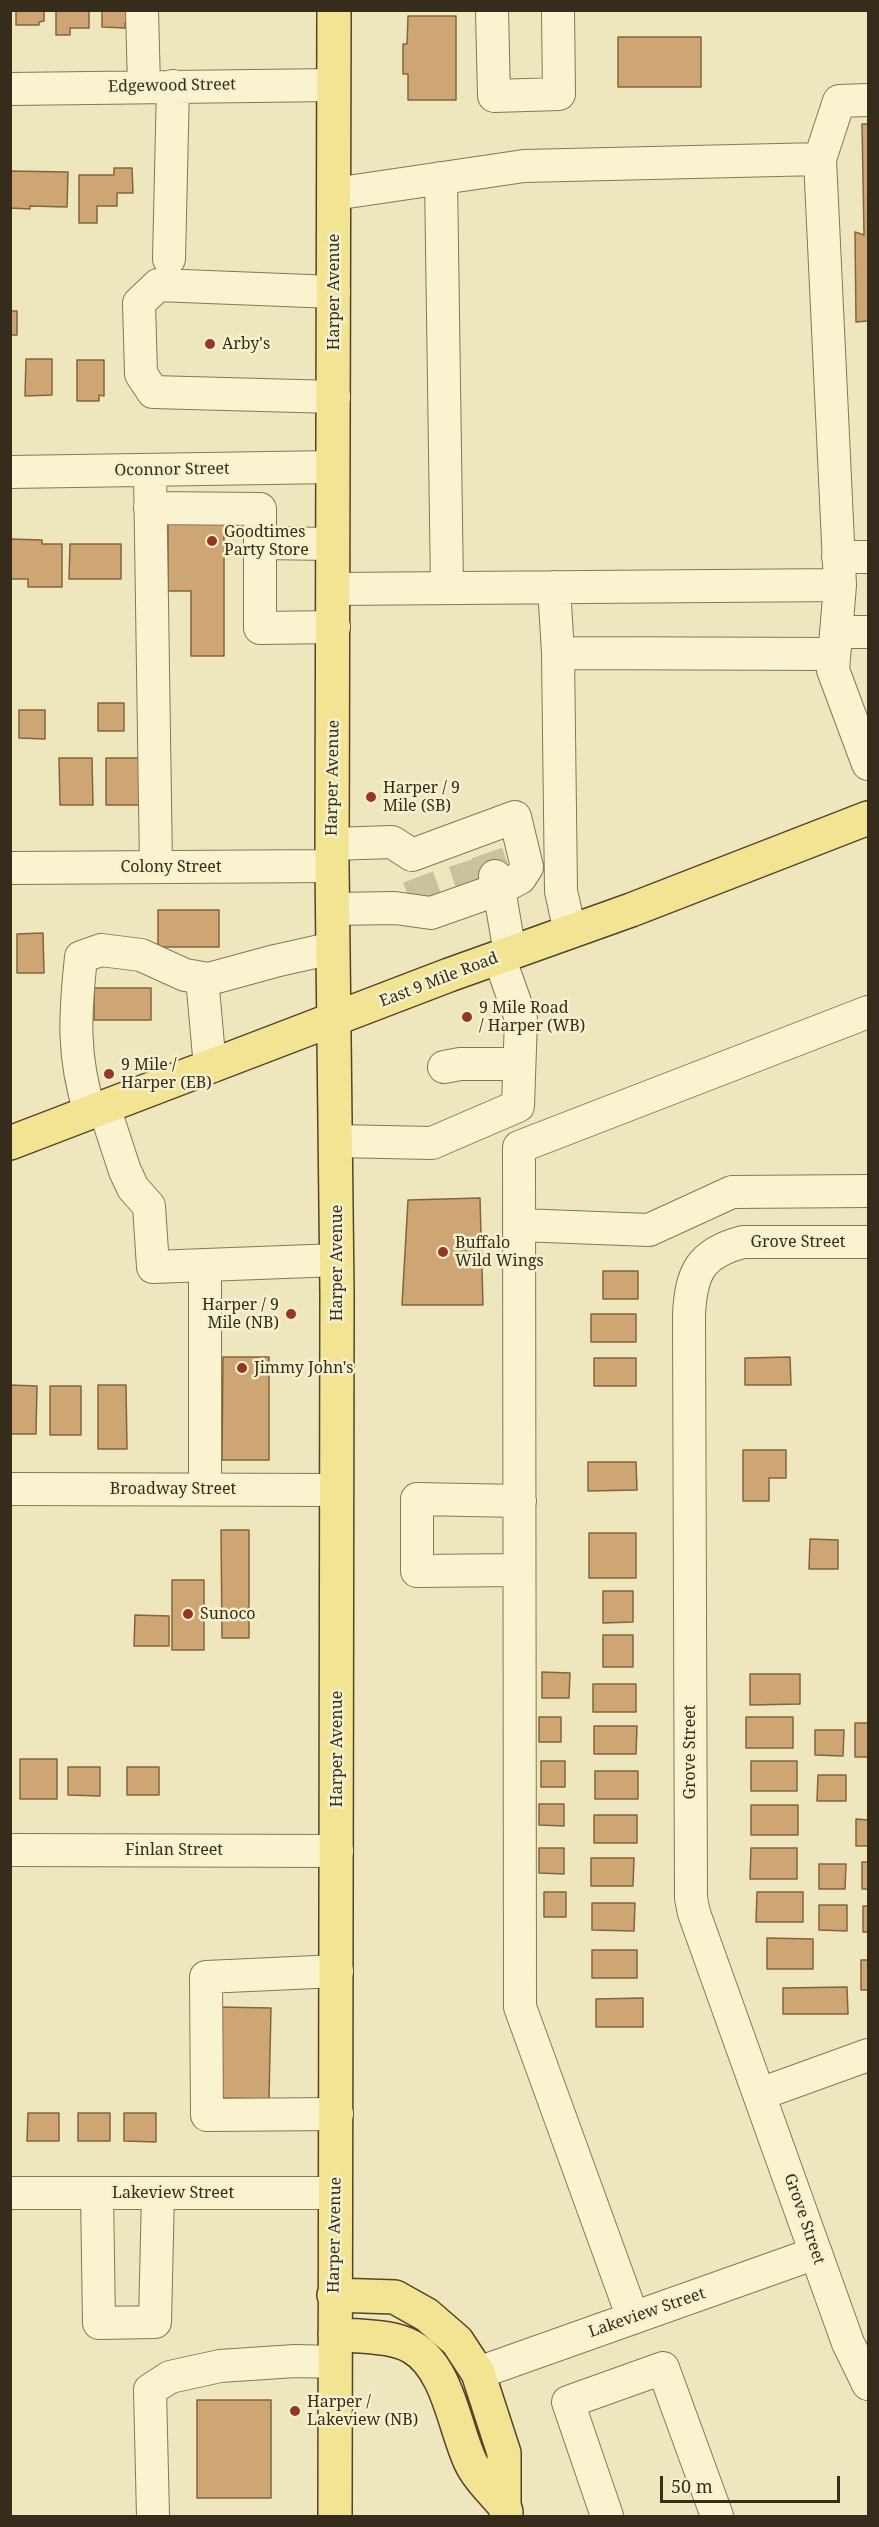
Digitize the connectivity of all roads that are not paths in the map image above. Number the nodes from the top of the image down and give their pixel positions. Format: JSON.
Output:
{"nodes":[{"id":1,"x":142,"y":10,"type":"edge"},
{"id":2,"x":334,"y":10,"type":"edge"},
{"id":3,"x":492,"y":10,"type":"edge"},
{"id":4,"x":558,"y":10,"type":"edge"},
{"id":5,"x":334,"y":85,"type":"junction"},
{"id":6,"x":158,"y":86,"type":"junction"},
{"id":7,"x":10,"y":88,"type":"edge"},
{"id":8,"x":868,"y":100,"type":"edge"},
{"id":9,"x":820,"y":159,"type":"junction"},
{"id":10,"x":441,"y":178,"type":"junction"},
{"id":11,"x":334,"y":194,"type":"junction"},
{"id":12,"x":169,"y":259,"type":"dead end"},
{"id":13,"x":334,"y":292,"type":"junction"},
{"id":14,"x":334,"y":397,"type":"junction"},
{"id":15,"x":333,"y":467,"type":"junction"},
{"id":16,"x":150,"y":471,"type":"junction"},
{"id":17,"x":10,"y":472,"type":"edge"},
{"id":18,"x":150,"y":508,"type":"junction"},
{"id":19,"x":260,"y":543,"type":"junction"},
{"id":20,"x":333,"y":544,"type":"junction"},
{"id":21,"x":849,"y":566,"type":"edge"},
{"id":22,"x":554,"y":587,"type":"junction"},
{"id":23,"x":447,"y":588,"type":"junction"},
{"id":24,"x":334,"y":589,"type":"junction"},
{"id":25,"x":334,"y":627,"type":"junction"},
{"id":26,"x":868,"y":632,"type":"edge"},
{"id":27,"x":835,"y":643,"type":"junction"},
{"id":28,"x":558,"y":653,"type":"junction"},
{"id":29,"x":868,"y":764,"type":"edge"},
{"id":30,"x":868,"y":818,"type":"edge"},
{"id":31,"x":332,"y":855,"type":"junction"},
{"id":32,"x":156,"y":867,"type":"junction"},
{"id":33,"x":10,"y":868,"type":"edge"},
{"id":34,"x":455,"y":875,"type":"junction"},
{"id":35,"x":333,"y":909,"type":"junction"},
{"id":36,"x":570,"y":932,"type":"junction"},
{"id":37,"x":333,"y":948,"type":"junction"},
{"id":38,"x":505,"y":955,"type":"junction"},
{"id":39,"x":202,"y":978,"type":"junction"},
{"id":40,"x":868,"y":1012,"type":"edge"},
{"id":41,"x":335,"y":1020,"type":"junction"},
{"id":42,"x":519,"y":1064,"type":"junction"},
{"id":43,"x":210,"y":1067,"type":"junction"},
{"id":44,"x":444,"y":1067,"type":"dead end"},
{"id":45,"x":97,"y":1110,"type":"junction"},
{"id":46,"x":336,"y":1141,"type":"junction"},
{"id":47,"x":10,"y":1143,"type":"edge"},
{"id":48,"x":868,"y":1191,"type":"edge"},
{"id":49,"x":520,"y":1225,"type":"junction"},
{"id":50,"x":868,"y":1242,"type":"edge"},
{"id":51,"x":337,"y":1260,"type":"junction"},
{"id":52,"x":205,"y":1265,"type":"junction"},
{"id":53,"x":205,"y":1488,"type":"junction"},
{"id":54,"x":10,"y":1489,"type":"edge"},
{"id":55,"x":336,"y":1490,"type":"junction"},
{"id":56,"x":519,"y":1501,"type":"junction"},
{"id":57,"x":519,"y":1570,"type":"junction"},
{"id":58,"x":10,"y":1850,"type":"edge"},
{"id":59,"x":337,"y":1851,"type":"junction"},
{"id":60,"x":337,"y":1971,"type":"junction"},
{"id":61,"x":868,"y":2055,"type":"edge"},
{"id":62,"x":760,"y":2094,"type":"junction"},
{"id":63,"x":337,"y":2114,"type":"junction"},
{"id":64,"x":10,"y":2193,"type":"edge"},
{"id":65,"x":97,"y":2193,"type":"junction"},
{"id":66,"x":158,"y":2193,"type":"junction"},
{"id":67,"x":336,"y":2193,"type":"junction"},
{"id":68,"x":816,"y":2253,"type":"junction"},
{"id":69,"x":334,"y":2295,"type":"junction"},
{"id":70,"x":633,"y":2318,"type":"junction"},
{"id":71,"x":335,"y":2348,"type":"junction"},
{"id":72,"x":478,"y":2373,"type":"junction"},
{"id":73,"x":868,"y":2384,"type":"edge"},
{"id":74,"x":506,"y":2511,"type":"edge"},
{"id":75,"x":153,"y":2517,"type":"edge"},
{"id":76,"x":335,"y":2517,"type":"edge"},
{"id":77,"x":607,"y":2517,"type":"edge"},
{"id":78,"x":717,"y":2517,"type":"edge"}],
"edges":[{"from":1,"to":6,"type":"street"},
{"from":2,"to":5,"type":"main road","name":"Harper Avenue"},
{"from":3,"to":4,"type":"street"},
{"from":5,"to":6,"type":"street","name":"Edgewood Street"},
{"from":5,"to":11,"type":"main road","name":"Harper Avenue"},
{"from":6,"to":7,"type":"street","name":"Edgewood Street"},
{"from":6,"to":12,"type":"street"},
{"from":8,"to":9,"type":"street"},
{"from":9,"to":10,"type":"street"},
{"from":9,"to":21,"type":"street"},
{"from":10,"to":11,"type":"street"},
{"from":10,"to":23,"type":"street"},
{"from":11,"to":13,"type":"main road","name":"Harper Avenue"},
{"from":13,"to":14,"type":"main road","name":"Harper Avenue"},
{"from":13,"to":14,"type":"street"},
{"from":14,"to":15,"type":"main road","name":"Harper Avenue"},
{"from":15,"to":16,"type":"street","name":"Oconnor Street"},
{"from":15,"to":20,"type":"main road","name":"Harper Avenue"},
{"from":16,"to":17,"type":"street","name":"Oconnor Street"},
{"from":16,"to":18,"type":"street"},
{"from":18,"to":19,"type":"street"},
{"from":18,"to":32,"type":"street"},
{"from":19,"to":20,"type":"street"},
{"from":19,"to":25,"type":"street"},
{"from":20,"to":24,"type":"main road","name":"Harper Avenue"},
{"from":21,"to":22,"type":"street"},
{"from":21,"to":27,"type":"street"},
{"from":22,"to":23,"type":"street"},
{"from":22,"to":28,"type":"street"},
{"from":23,"to":24,"type":"street"},
{"from":24,"to":25,"type":"main road","name":"Harper Avenue"},
{"from":25,"to":31,"type":"main road","name":"Harper Avenue"},
{"from":26,"to":27,"type":"street"},
{"from":27,"to":28,"type":"street"},
{"from":27,"to":29,"type":"street"},
{"from":28,"to":36,"type":"street"},
{"from":30,"to":36,"type":"main road","name":"East 9 Mile Road"},
{"from":31,"to":32,"type":"street","name":"Colony Street"},
{"from":31,"to":34,"type":"street","name":"Colony Street"},
{"from":31,"to":35,"type":"main road","name":"Harper Avenue"},
{"from":32,"to":33,"type":"street","name":"Colony Street"},
{"from":34,"to":35,"type":"street"},
{"from":34,"to":38,"type":"street"},
{"from":35,"to":37,"type":"main road","name":"Harper Avenue"},
{"from":36,"to":38,"type":"main road","name":"East 9 Mile Road"},
{"from":37,"to":39,"type":"street"},
{"from":37,"to":41,"type":"main road","name":"Harper Avenue"},
{"from":38,"to":41,"type":"main road","name":"East 9 Mile Road"},
{"from":38,"to":42,"type":"street"},
{"from":39,"to":43,"type":"street"},
{"from":39,"to":45,"type":"street"},
{"from":40,"to":49,"type":"street"},
{"from":41,"to":43,"type":"main road","name":"East 9 Mile Road"},
{"from":41,"to":46,"type":"main road","name":"Harper Avenue"},
{"from":42,"to":44,"type":"street"},
{"from":42,"to":46,"type":"street"},
{"from":43,"to":45,"type":"main road","name":"East 9 Mile Road"},
{"from":45,"to":47,"type":"main road","name":"East 9 Mile Road"},
{"from":45,"to":52,"type":"street"},
{"from":46,"to":51,"type":"main road","name":"Harper Avenue"},
{"from":48,"to":49,"type":"street"},
{"from":49,"to":56,"type":"street"},
{"from":50,"to":62,"type":"street","name":"Grove Street"},
{"from":51,"to":52,"type":"street"},
{"from":51,"to":55,"type":"main road","name":"Harper Avenue"},
{"from":52,"to":53,"type":"street"},
{"from":53,"to":54,"type":"street","name":"Broadway Street"},
{"from":53,"to":55,"type":"street","name":"Broadway Street"},
{"from":55,"to":59,"type":"main road","name":"Harper Avenue"},
{"from":56,"to":57,"type":"street"},
{"from":56,"to":57,"type":"street"},
{"from":57,"to":70,"type":"street"},
{"from":58,"to":59,"type":"street","name":"Finlan Street"},
{"from":59,"to":60,"type":"main road","name":"Harper Avenue"},
{"from":60,"to":63,"type":"main road","name":"Harper Avenue"},
{"from":60,"to":63,"type":"street"},
{"from":61,"to":62,"type":"street"},
{"from":62,"to":68,"type":"street","name":"Grove Street"},
{"from":63,"to":67,"type":"main road","name":"Harper Avenue"},
{"from":64,"to":65,"type":"street","name":"Lakeview Street"},
{"from":65,"to":66,"type":"street","name":"Lakeview Street"},
{"from":65,"to":66,"type":"street"},
{"from":66,"to":67,"type":"street","name":"Lakeview Street"},
{"from":67,"to":69,"type":"main road","name":"Harper Avenue"},
{"from":68,"to":70,"type":"street","name":"Lakeview Street"},
{"from":68,"to":73,"type":"street","name":"Grove Street"},
{"from":69,"to":71,"type":"main road","name":"Harper Avenue"},
{"from":69,"to":72,"type":"main road"},
{"from":70,"to":72,"type":"street","name":"Lakeview Street"},
{"from":71,"to":74,"type":"main road"},
{"from":71,"to":75,"type":"street"},
{"from":71,"to":76,"type":"main road","name":"Harper Avenue"},
{"from":72,"to":74,"type":"main road"},
{"from":77,"to":78,"type":"street"}]}
